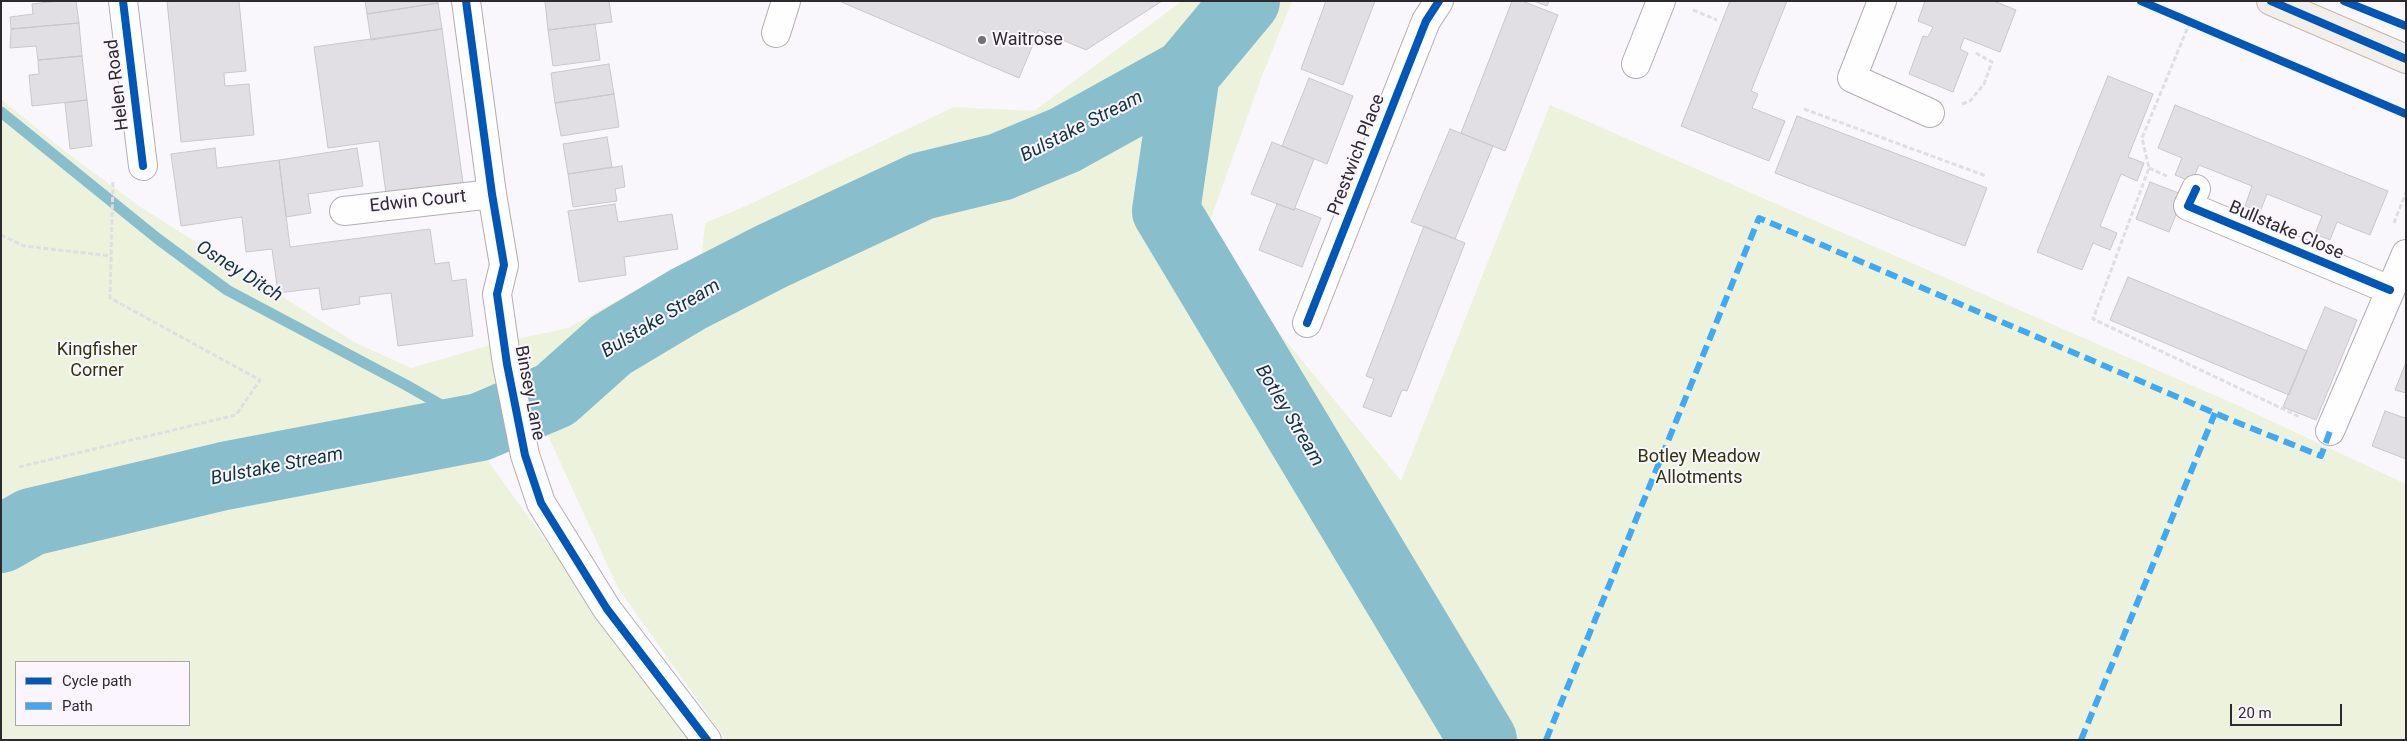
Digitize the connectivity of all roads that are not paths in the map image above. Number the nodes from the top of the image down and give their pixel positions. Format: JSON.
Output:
{"nodes":[{"id":1,"x":123,"y":1,"type":"edge"},
{"id":2,"x":466,"y":1,"type":"edge"},
{"id":3,"x":786,"y":1,"type":"edge"},
{"id":4,"x":1439,"y":1,"type":"edge"},
{"id":5,"x":1661,"y":1,"type":"edge"},
{"id":6,"x":1882,"y":1,"type":"edge"},
{"id":7,"x":2271,"y":1,"type":"edge"},
{"id":8,"x":776,"y":33,"type":"dead end"},
{"id":9,"x":2406,"y":59,"type":"edge"},
{"id":10,"x":1636,"y":64,"type":"dead end"},
{"id":11,"x":1930,"y":113,"type":"road end"},
{"id":12,"x":143,"y":166,"type":"dead end"},
{"id":13,"x":2196,"y":189,"type":"dead end"},
{"id":14,"x":492,"y":194,"type":"junction"},
{"id":15,"x":344,"y":210,"type":"dead end"},
{"id":16,"x":2406,"y":254,"type":"edge"},
{"id":17,"x":2390,"y":290,"type":"junction"},
{"id":18,"x":1307,"y":323,"type":"dead end"},
{"id":19,"x":2330,"y":431,"type":"road end"},
{"id":20,"x":707,"y":740,"type":"edge"}],
"edges":[{"from":1,"to":12,"type":"street","name":"Helen Road"},
{"from":2,"to":14,"type":"street","name":"Binsey Lane"},
{"from":3,"to":8,"type":"street"},
{"from":4,"to":18,"type":"street","name":"Prestwich Place"},
{"from":5,"to":10,"type":"street"},
{"from":6,"to":11,"type":"street"},
{"from":7,"to":9,"type":"main road"},
{"from":13,"to":17,"type":"street","name":"Bullstake Close"},
{"from":14,"to":15,"type":"street","name":"Edwin Court"},
{"from":14,"to":20,"type":"street","name":"Binsey Lane"},
{"from":16,"to":17,"type":"street"},
{"from":17,"to":19,"type":"street"}]}
